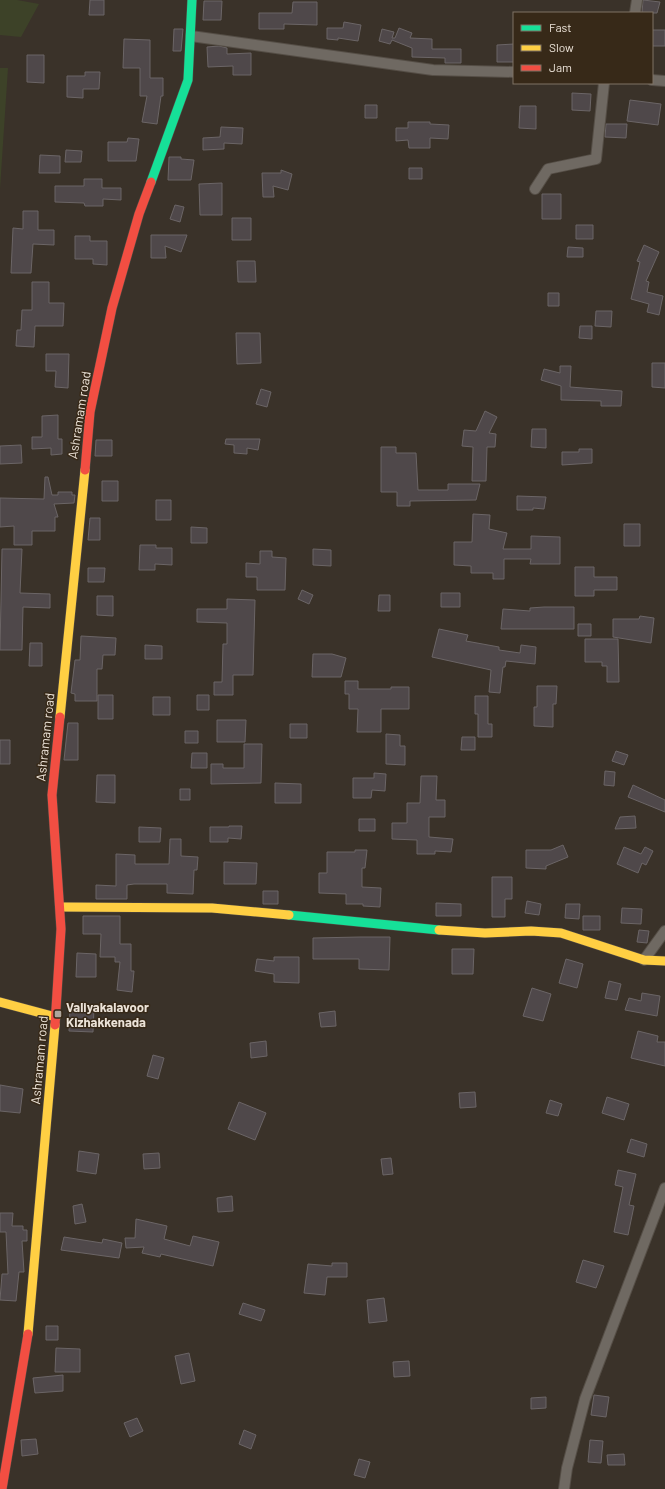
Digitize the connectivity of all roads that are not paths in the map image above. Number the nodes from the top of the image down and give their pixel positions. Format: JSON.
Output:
{"nodes":[{"id":1,"x":192,"y":0,"type":"edge"},
{"id":2,"x":637,"y":0,"type":"edge"},
{"id":3,"x":635,"y":12,"type":"edge"},
{"id":4,"x":192,"y":36,"type":"junction"},
{"id":5,"x":513,"y":72,"type":"edge"},
{"id":6,"x":653,"y":80,"type":"edge"},
{"id":7,"x":665,"y":81,"type":"edge"},
{"id":8,"x":604,"y":84,"type":"edge"},
{"id":9,"x":535,"y":189,"type":"dead end"},
{"id":10,"x":61,"y":907,"type":"junction"},
{"id":11,"x":665,"y":931,"type":"edge"},
{"id":12,"x":644,"y":960,"type":"junction"},
{"id":13,"x":665,"y":961,"type":"edge"},
{"id":14,"x":0,"y":1002,"type":"edge"},
{"id":15,"x":56,"y":1017,"type":"junction"},
{"id":16,"x":665,"y":1188,"type":"edge"},
{"id":17,"x":2,"y":1489,"type":"edge"},
{"id":18,"x":564,"y":1489,"type":"edge"}],
"edges":[{"from":1,"to":4,"type":"main road","name":"Ashramam road"},
{"from":2,"to":3,"type":"street"},
{"from":4,"to":5,"type":"street"},
{"from":4,"to":10,"type":"main road","name":"Ashramam road"},
{"from":6,"to":7,"type":"street"},
{"from":8,"to":9,"type":"street"},
{"from":10,"to":12,"type":"main road"},
{"from":10,"to":15,"type":"main road","name":"Ashramam road"},
{"from":11,"to":12,"type":"street"},
{"from":12,"to":13,"type":"main road"},
{"from":14,"to":15,"type":"main road"},
{"from":15,"to":17,"type":"main road","name":"Ashramam road"},
{"from":16,"to":18,"type":"street"}]}
